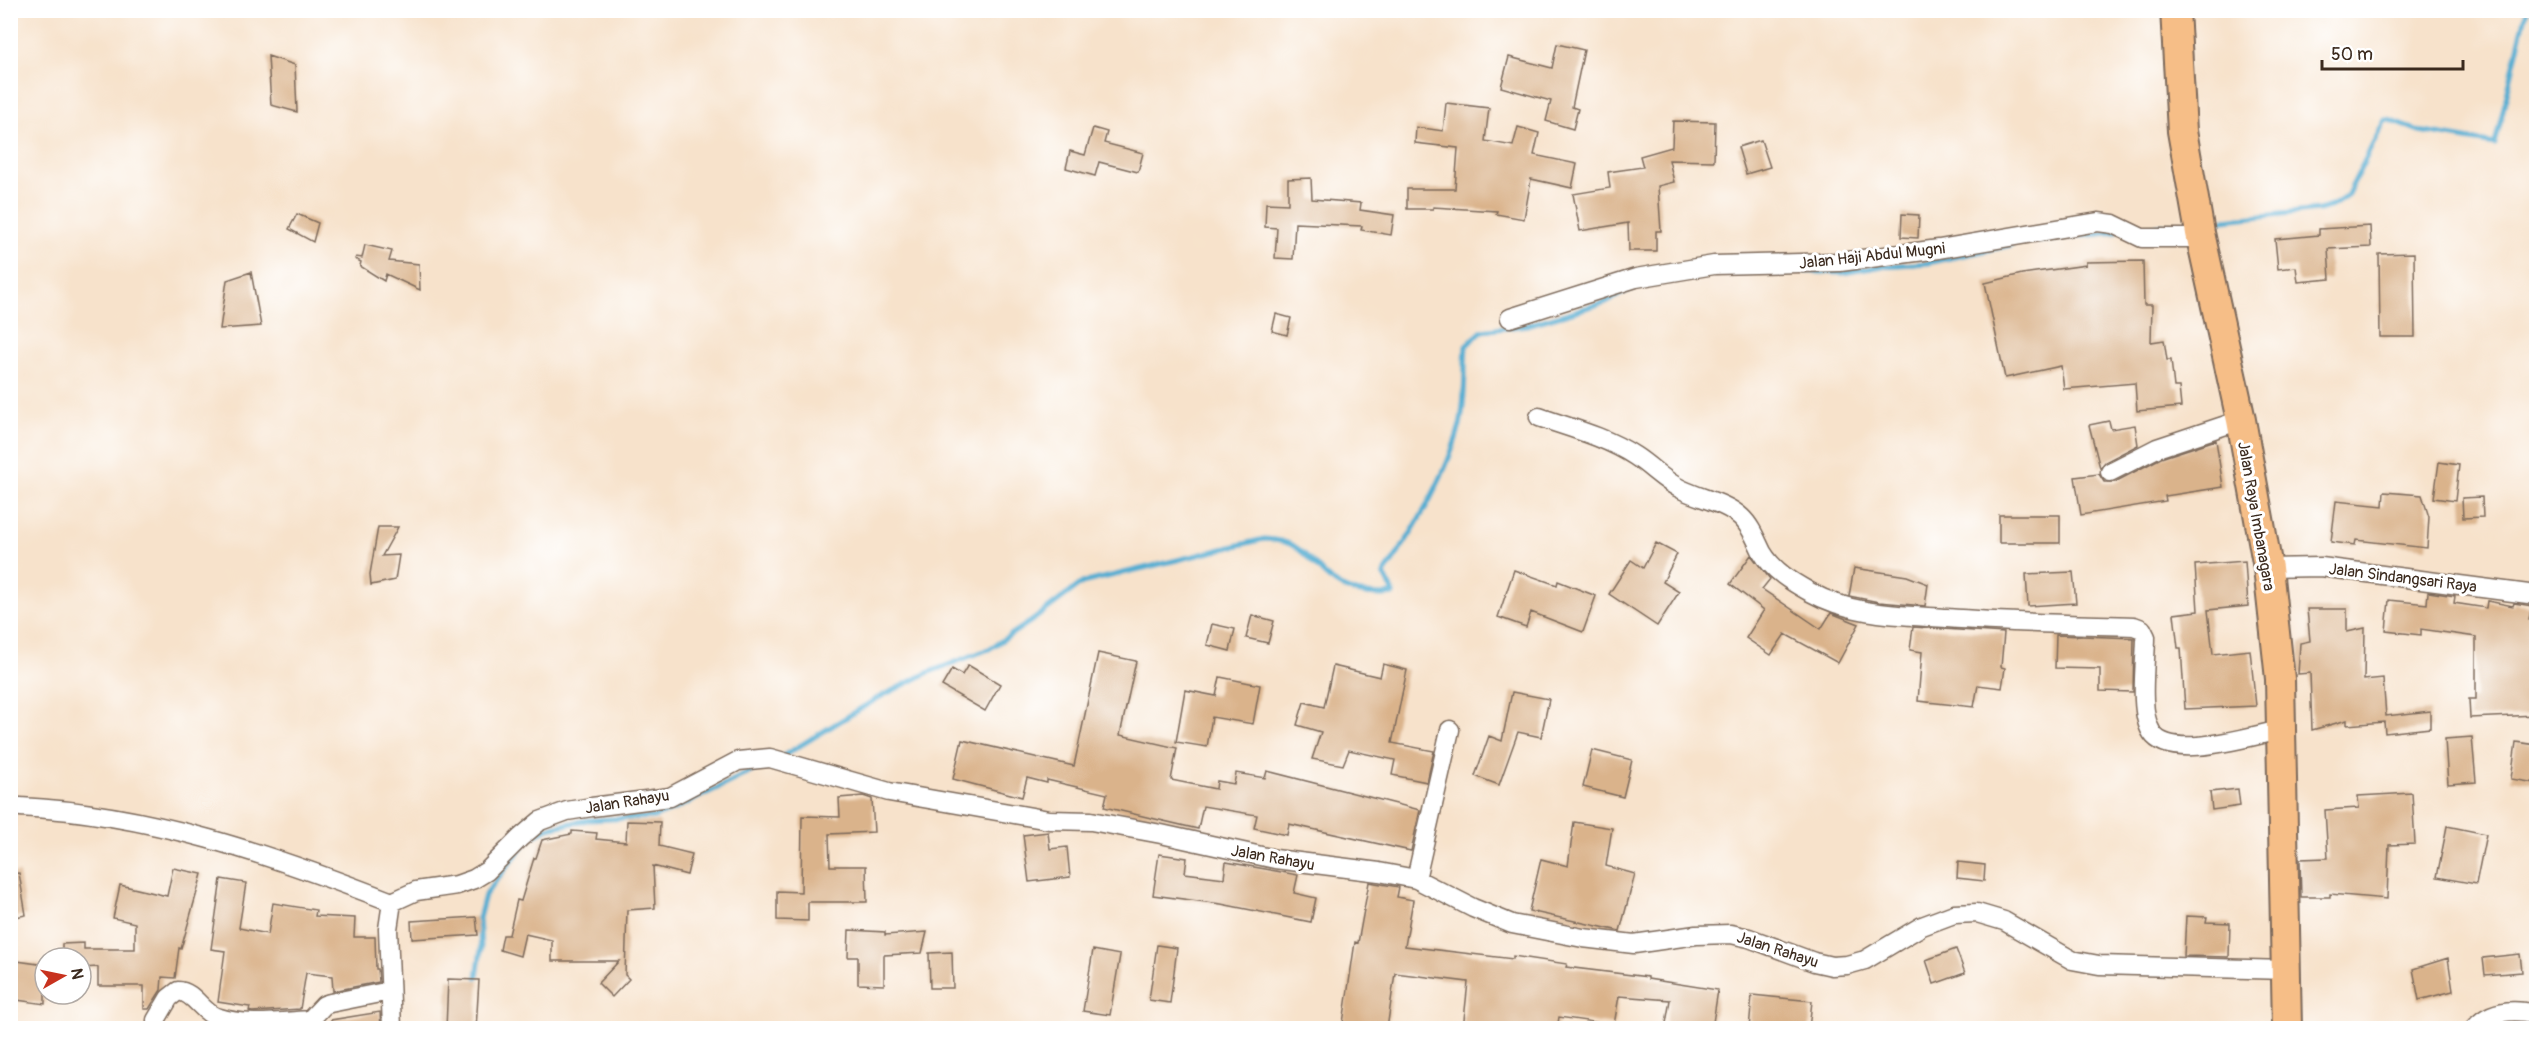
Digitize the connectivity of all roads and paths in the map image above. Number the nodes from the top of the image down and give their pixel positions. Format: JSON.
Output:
{"nodes":[{"id":1,"x":2175,"y":10,"type":"edge"},
{"id":2,"x":2199,"y":227,"type":"junction"},
{"id":3,"x":1510,"y":318,"type":"dead end"},
{"id":4,"x":1539,"y":417,"type":"dead end"},
{"id":5,"x":2241,"y":420,"type":"junction"},
{"id":6,"x":2110,"y":472,"type":"dead end"},
{"id":7,"x":2268,"y":568,"type":"junction"},
{"id":8,"x":2536,"y":595,"type":"edge"},
{"id":9,"x":1450,"y":730,"type":"dead end"},
{"id":10,"x":2281,"y":730,"type":"junction"},
{"id":11,"x":20,"y":807,"type":"dead end"},
{"id":12,"x":1416,"y":879,"type":"junction"},
{"id":13,"x":392,"y":902,"type":"junction"},
{"id":14,"x":2286,"y":970,"type":"junction"},
{"id":15,"x":390,"y":991,"type":"junction"},
{"id":16,"x":2536,"y":1014,"type":"edge"},
{"id":17,"x":156,"y":1020,"type":"dead end"},
{"id":18,"x":392,"y":1029,"type":"edge"},
{"id":19,"x":2287,"y":1029,"type":"edge"},
{"id":20,"x":2475,"y":1029,"type":"edge"}],
"edges":[{"from":1,"to":2,"type":"highway","name":"Jalan Raya Imbanagara"},
{"from":2,"to":3,"type":"street","name":"Jalan Haji Abdul Mugni"},
{"from":2,"to":5,"type":"highway","name":"Jalan Raya Imbanagara"},
{"from":4,"to":10,"type":"street"},
{"from":5,"to":6,"type":"street"},
{"from":5,"to":7,"type":"highway","name":"Jalan Raya Imbanagara"},
{"from":7,"to":8,"type":"street","name":"Jalan Sindangsari Raya"},
{"from":7,"to":10,"type":"highway","name":"Jalan Raya Imbanagara"},
{"from":9,"to":12,"type":"street"},
{"from":10,"to":14,"type":"highway","name":"Jalan Raya Imbanagara"},
{"from":11,"to":13,"type":"street"},
{"from":12,"to":13,"type":"street","name":"Jalan Rahayu"},
{"from":12,"to":14,"type":"street","name":"Jalan Rahayu"},
{"from":13,"to":15,"type":"street"},
{"from":14,"to":19,"type":"highway","name":"Jalan Raya Imbanagara"},
{"from":15,"to":17,"type":"street"},
{"from":15,"to":18,"type":"street"},
{"from":16,"to":20,"type":"street"}]}
